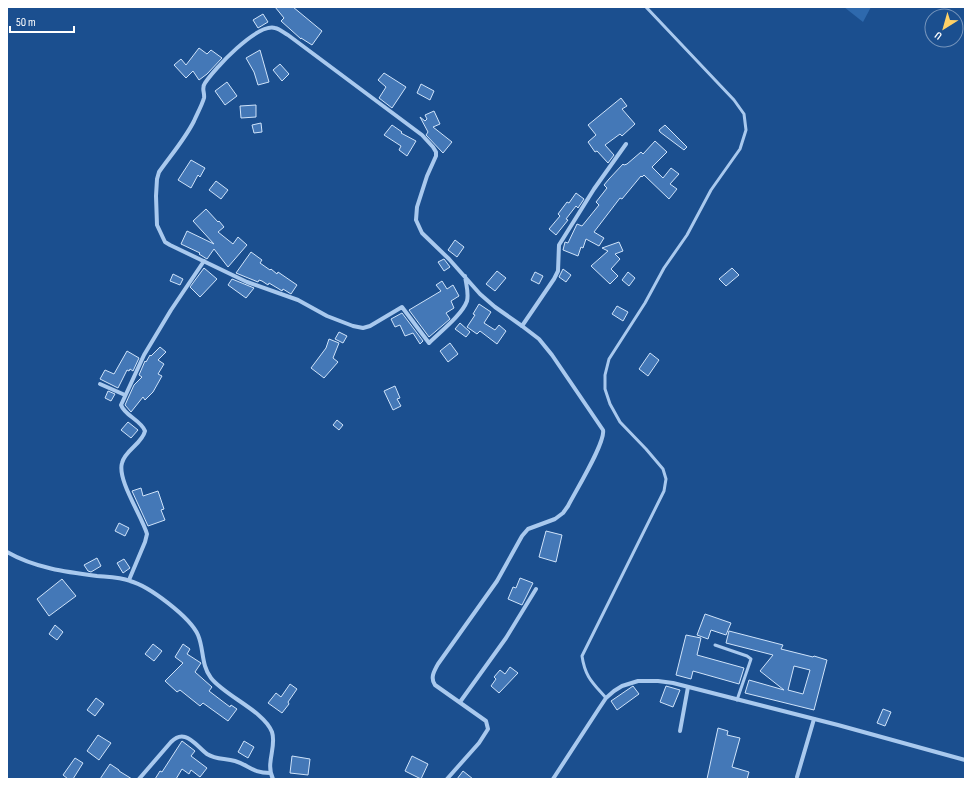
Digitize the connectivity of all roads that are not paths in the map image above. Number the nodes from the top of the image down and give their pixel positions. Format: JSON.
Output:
{"nodes":[{"id":1,"x":646,"y":7,"type":"edge"},
{"id":2,"x":626,"y":144,"type":"dead end"},
{"id":3,"x":204,"y":261,"type":"junction"},
{"id":4,"x":465,"y":276,"type":"junction"},
{"id":5,"x":522,"y":326,"type":"junction"},
{"id":6,"x":100,"y":384,"type":"dead end"},
{"id":7,"x":125,"y":395,"type":"junction"},
{"id":8,"x":7,"y":552,"type":"edge"},
{"id":9,"x":129,"y":580,"type":"junction"},
{"id":10,"x":536,"y":589,"type":"dead end"},
{"id":11,"x":715,"y":645,"type":"dead end"},
{"id":12,"x":688,"y":687,"type":"junction"},
{"id":13,"x":606,"y":698,"type":"junction"},
{"id":14,"x":737,"y":700,"type":"junction"},
{"id":15,"x":460,"y":702,"type":"junction"},
{"id":16,"x":814,"y":719,"type":"junction"},
{"id":17,"x":680,"y":731,"type":"dead end"},
{"id":18,"x":965,"y":760,"type":"edge"},
{"id":19,"x":270,"y":773,"type":"junction"},
{"id":20,"x":797,"y":777,"type":"dead end"},
{"id":21,"x":139,"y":779,"type":"edge"},
{"id":22,"x":273,"y":779,"type":"edge"},
{"id":23,"x":447,"y":779,"type":"edge"},
{"id":24,"x":553,"y":779,"type":"edge"}],
"edges":[{"from":1,"to":13,"type":"lane"},
{"from":2,"to":5,"type":"street"},
{"from":3,"to":4,"type":"street"},
{"from":3,"to":4,"type":"street"},
{"from":3,"to":7,"type":"street"},
{"from":4,"to":5,"type":"street"},
{"from":5,"to":15,"type":"street"},
{"from":6,"to":7,"type":"street"},
{"from":7,"to":9,"type":"street"},
{"from":8,"to":9,"type":"street"},
{"from":9,"to":19,"type":"street"},
{"from":10,"to":15,"type":"street"},
{"from":11,"to":14,"type":"lane"},
{"from":12,"to":13,"type":"street"},
{"from":12,"to":14,"type":"street"},
{"from":12,"to":17,"type":"street"},
{"from":13,"to":24,"type":"street"},
{"from":14,"to":16,"type":"street"},
{"from":15,"to":23,"type":"street"},
{"from":16,"to":18,"type":"street"},
{"from":16,"to":20,"type":"street"},
{"from":19,"to":21,"type":"street"},
{"from":19,"to":22,"type":"street"}]}
